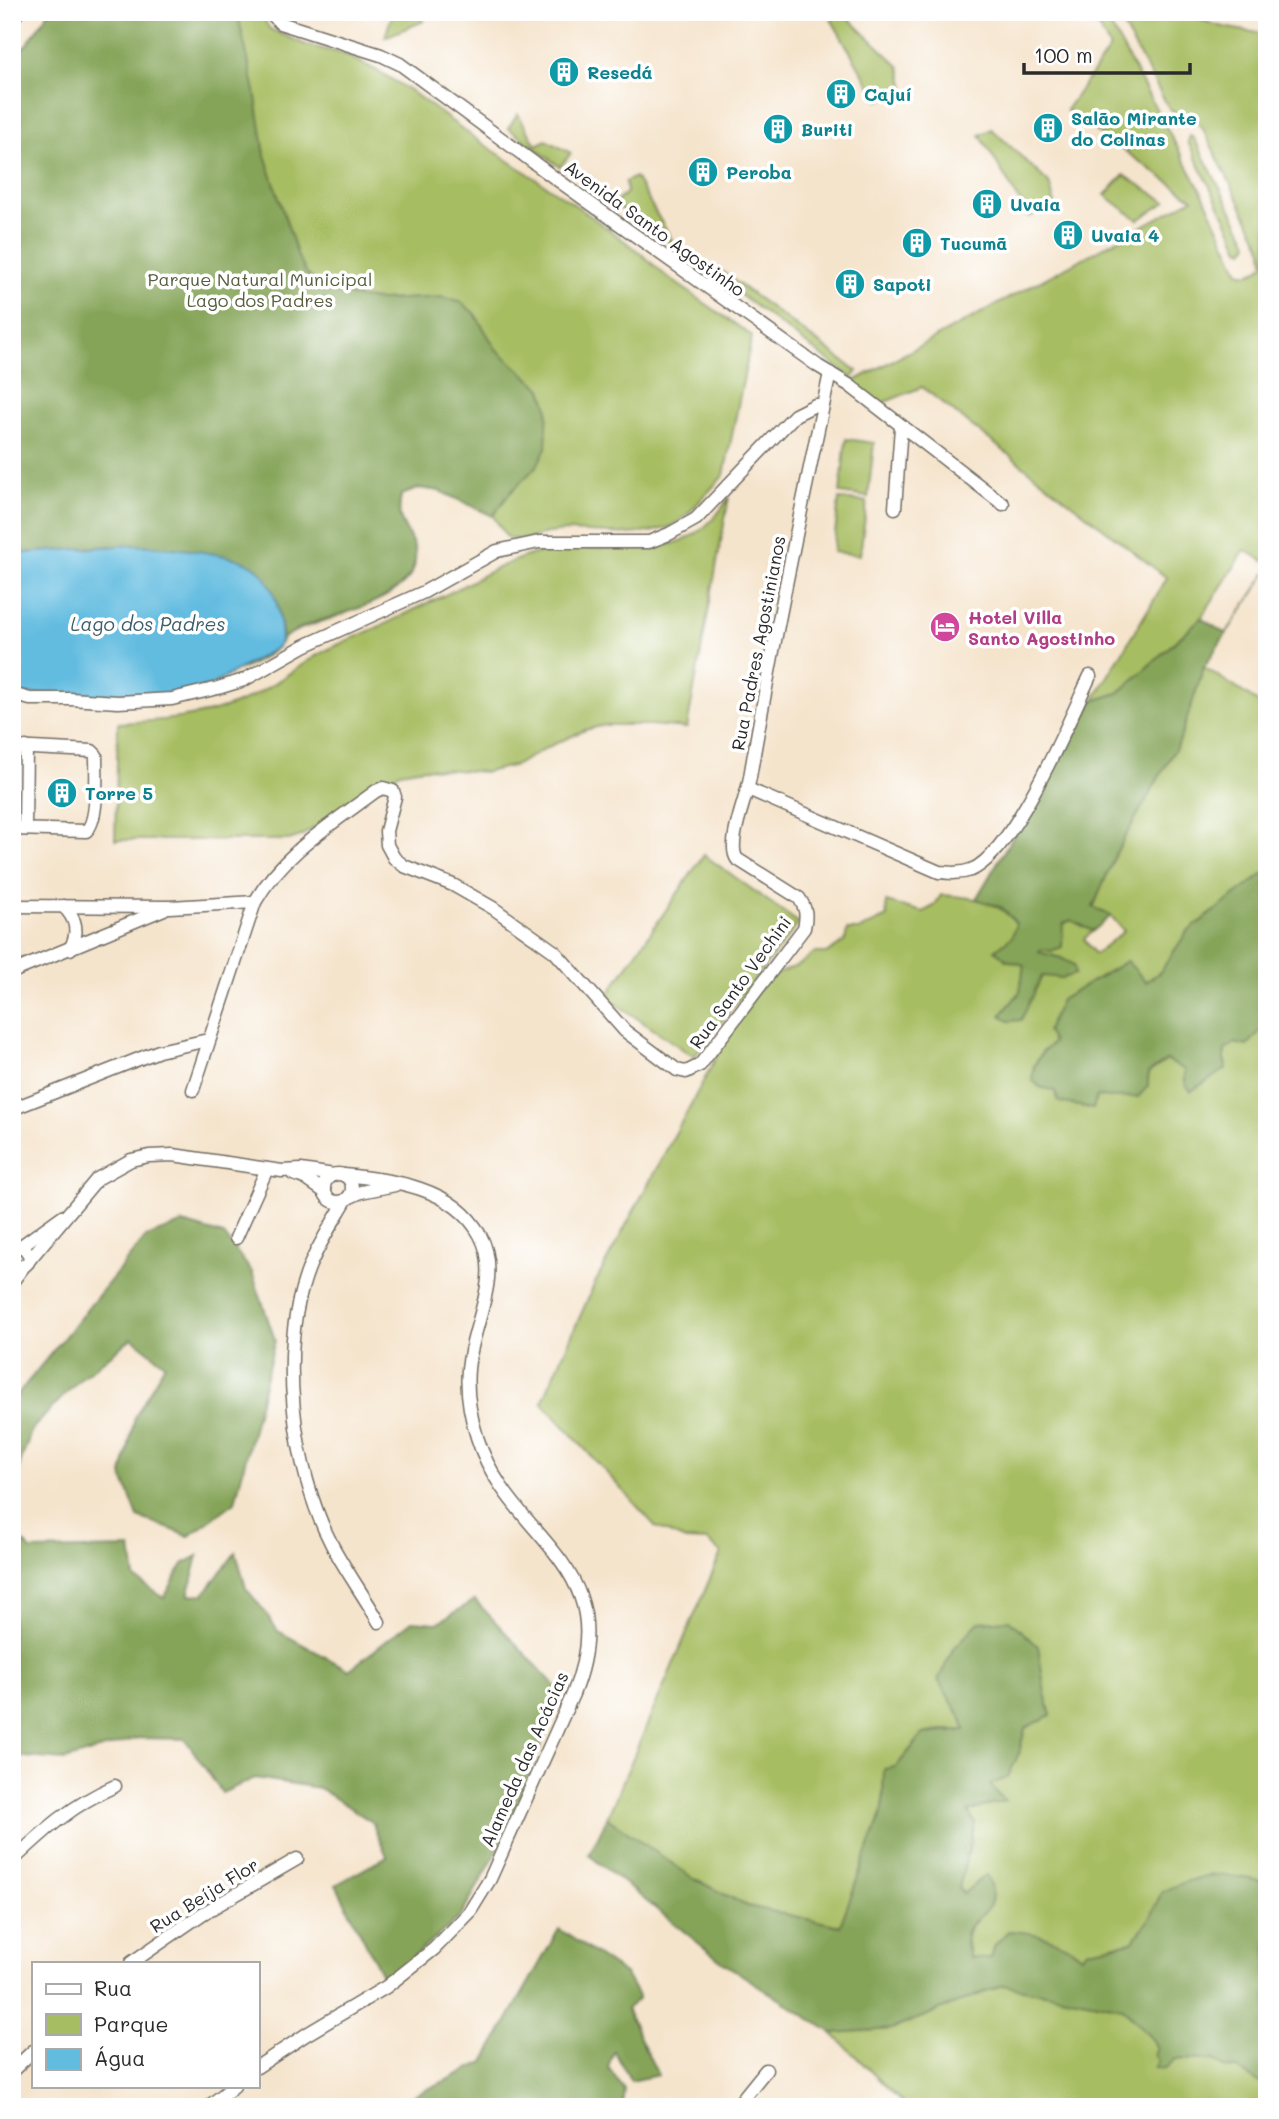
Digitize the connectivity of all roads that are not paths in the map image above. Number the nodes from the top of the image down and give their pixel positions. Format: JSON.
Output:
{"nodes":[{"id":1,"x":18,"y":12,"type":"edge"},
{"id":2,"x":270,"y":12,"type":"edge"},
{"id":3,"x":12,"y":20,"type":"edge"},
{"id":4,"x":830,"y":373,"type":"junction"},
{"id":5,"x":823,"y":405,"type":"junction"},
{"id":6,"x":901,"y":427,"type":"junction"},
{"id":7,"x":1003,"y":504,"type":"dead end"},
{"id":8,"x":895,"y":508,"type":"dead end"},
{"id":9,"x":1090,"y":676,"type":"dead end"},
{"id":10,"x":12,"y":694,"type":"edge"},
{"id":11,"x":19,"y":747,"type":"edge"},
{"id":12,"x":92,"y":751,"type":"junction"},
{"id":13,"x":108,"y":752,"type":"dead end"},
{"id":14,"x":748,"y":789,"type":"junction"},
{"id":15,"x":19,"y":829,"type":"edge"},
{"id":16,"x":787,"y":890,"type":"joint"},
{"id":17,"x":255,"y":902,"type":"junction"},
{"id":18,"x":12,"y":906,"type":"edge"},
{"id":19,"x":63,"y":906,"type":"junction"},
{"id":20,"x":170,"y":907,"type":"junction"},
{"id":21,"x":70,"y":949,"type":"junction"},
{"id":22,"x":12,"y":972,"type":"edge"},
{"id":23,"x":208,"y":1040,"type":"junction"},
{"id":24,"x":193,"y":1090,"type":"dead end"},
{"id":25,"x":12,"y":1109,"type":"edge"},
{"id":26,"x":267,"y":1169,"type":"junction"},
{"id":27,"x":282,"y":1171,"type":"junction"},
{"id":28,"x":339,"y":1175,"type":"junction"},
{"id":29,"x":399,"y":1184,"type":"junction"},
{"id":30,"x":326,"y":1194,"type":"junction"},
{"id":31,"x":347,"y":1199,"type":"junction"},
{"id":32,"x":64,"y":1216,"type":"junction"},
{"id":33,"x":327,"y":1228,"type":"junction"},
{"id":34,"x":236,"y":1238,"type":"dead end"},
{"id":35,"x":17,"y":1248,"type":"edge"},
{"id":36,"x":18,"y":1264,"type":"edge"},
{"id":37,"x":12,"y":1282,"type":"edge"},
{"id":38,"x":379,"y":1622,"type":"dead end"},
{"id":39,"x":115,"y":1786,"type":"dead end"},
{"id":40,"x":297,"y":1859,"type":"dead end"},
{"id":41,"x":12,"y":1861,"type":"edge"},
{"id":42,"x":132,"y":1962,"type":"edge"},
{"id":43,"x":32,"y":2052,"type":"edge"},
{"id":44,"x":259,"y":2066,"type":"edge"},
{"id":45,"x":766,"y":2070,"type":"dead end"},
{"id":46,"x":12,"y":2071,"type":"edge"},
{"id":47,"x":232,"y":2088,"type":"edge"},
{"id":48,"x":208,"y":2107,"type":"edge"},
{"id":49,"x":736,"y":2107,"type":"edge"}],
"edges":[{"from":1,"to":3,"type":"street"},
{"from":2,"to":4,"type":"street","name":"Avenida Santo Agostinho"},
{"from":4,"to":5,"type":"street","name":"Rua Padres Agostinianos"},
{"from":4,"to":6,"type":"street","name":"Avenida Santo Agostinho"},
{"from":5,"to":10,"type":"street"},
{"from":5,"to":14,"type":"street","name":"Rua Padres Agostinianos"},
{"from":6,"to":7,"type":"street","name":"Avenida Santo Agostinho"},
{"from":6,"to":8,"type":"street"},
{"from":9,"to":14,"type":"street"},
{"from":11,"to":12,"type":"street"},
{"from":11,"to":15,"type":"street"},
{"from":12,"to":13,"type":"street"},
{"from":12,"to":15,"type":"street"},
{"from":14,"to":16,"type":"street","name":"Rua Padres Agostinianos"},
{"from":16,"to":17,"type":"street","name":"Rua Santo Vechini"},
{"from":17,"to":20,"type":"street"},
{"from":17,"to":23,"type":"street","name":"Rua Santo Vechini"},
{"from":18,"to":19,"type":"street"},
{"from":19,"to":20,"type":"street"},
{"from":19,"to":21,"type":"street"},
{"from":20,"to":21,"type":"street"},
{"from":21,"to":22,"type":"street"},
{"from":23,"to":24,"type":"street","name":"Rua Santo Vechini"},
{"from":23,"to":25,"type":"street"},
{"from":26,"to":27,"type":"street"},
{"from":26,"to":32,"type":"street"},
{"from":26,"to":34,"type":"street"},
{"from":27,"to":28,"type":"street","name":"Alameda das Acácias"},
{"from":27,"to":30,"type":"street"},
{"from":28,"to":29,"type":"street","name":"Alameda das Acácias"},
{"from":28,"to":30,"type":"street"},
{"from":28,"to":31,"type":"street"},
{"from":29,"to":31,"type":"street"},
{"from":29,"to":44,"type":"street","name":"Alameda das Acácias"},
{"from":30,"to":31,"type":"street"},
{"from":30,"to":33,"type":"street"},
{"from":31,"to":33,"type":"street"},
{"from":32,"to":35,"type":"street"},
{"from":32,"to":36,"type":"street"},
{"from":33,"to":38,"type":"street"},
{"from":35,"to":36,"type":"street"},
{"from":36,"to":37,"type":"street"},
{"from":39,"to":41,"type":"street"},
{"from":40,"to":42,"type":"street","name":"Rua Beíja Flor"},
{"from":43,"to":46,"type":"street"},
{"from":45,"to":49,"type":"street"},
{"from":47,"to":48,"type":"street"}]}
